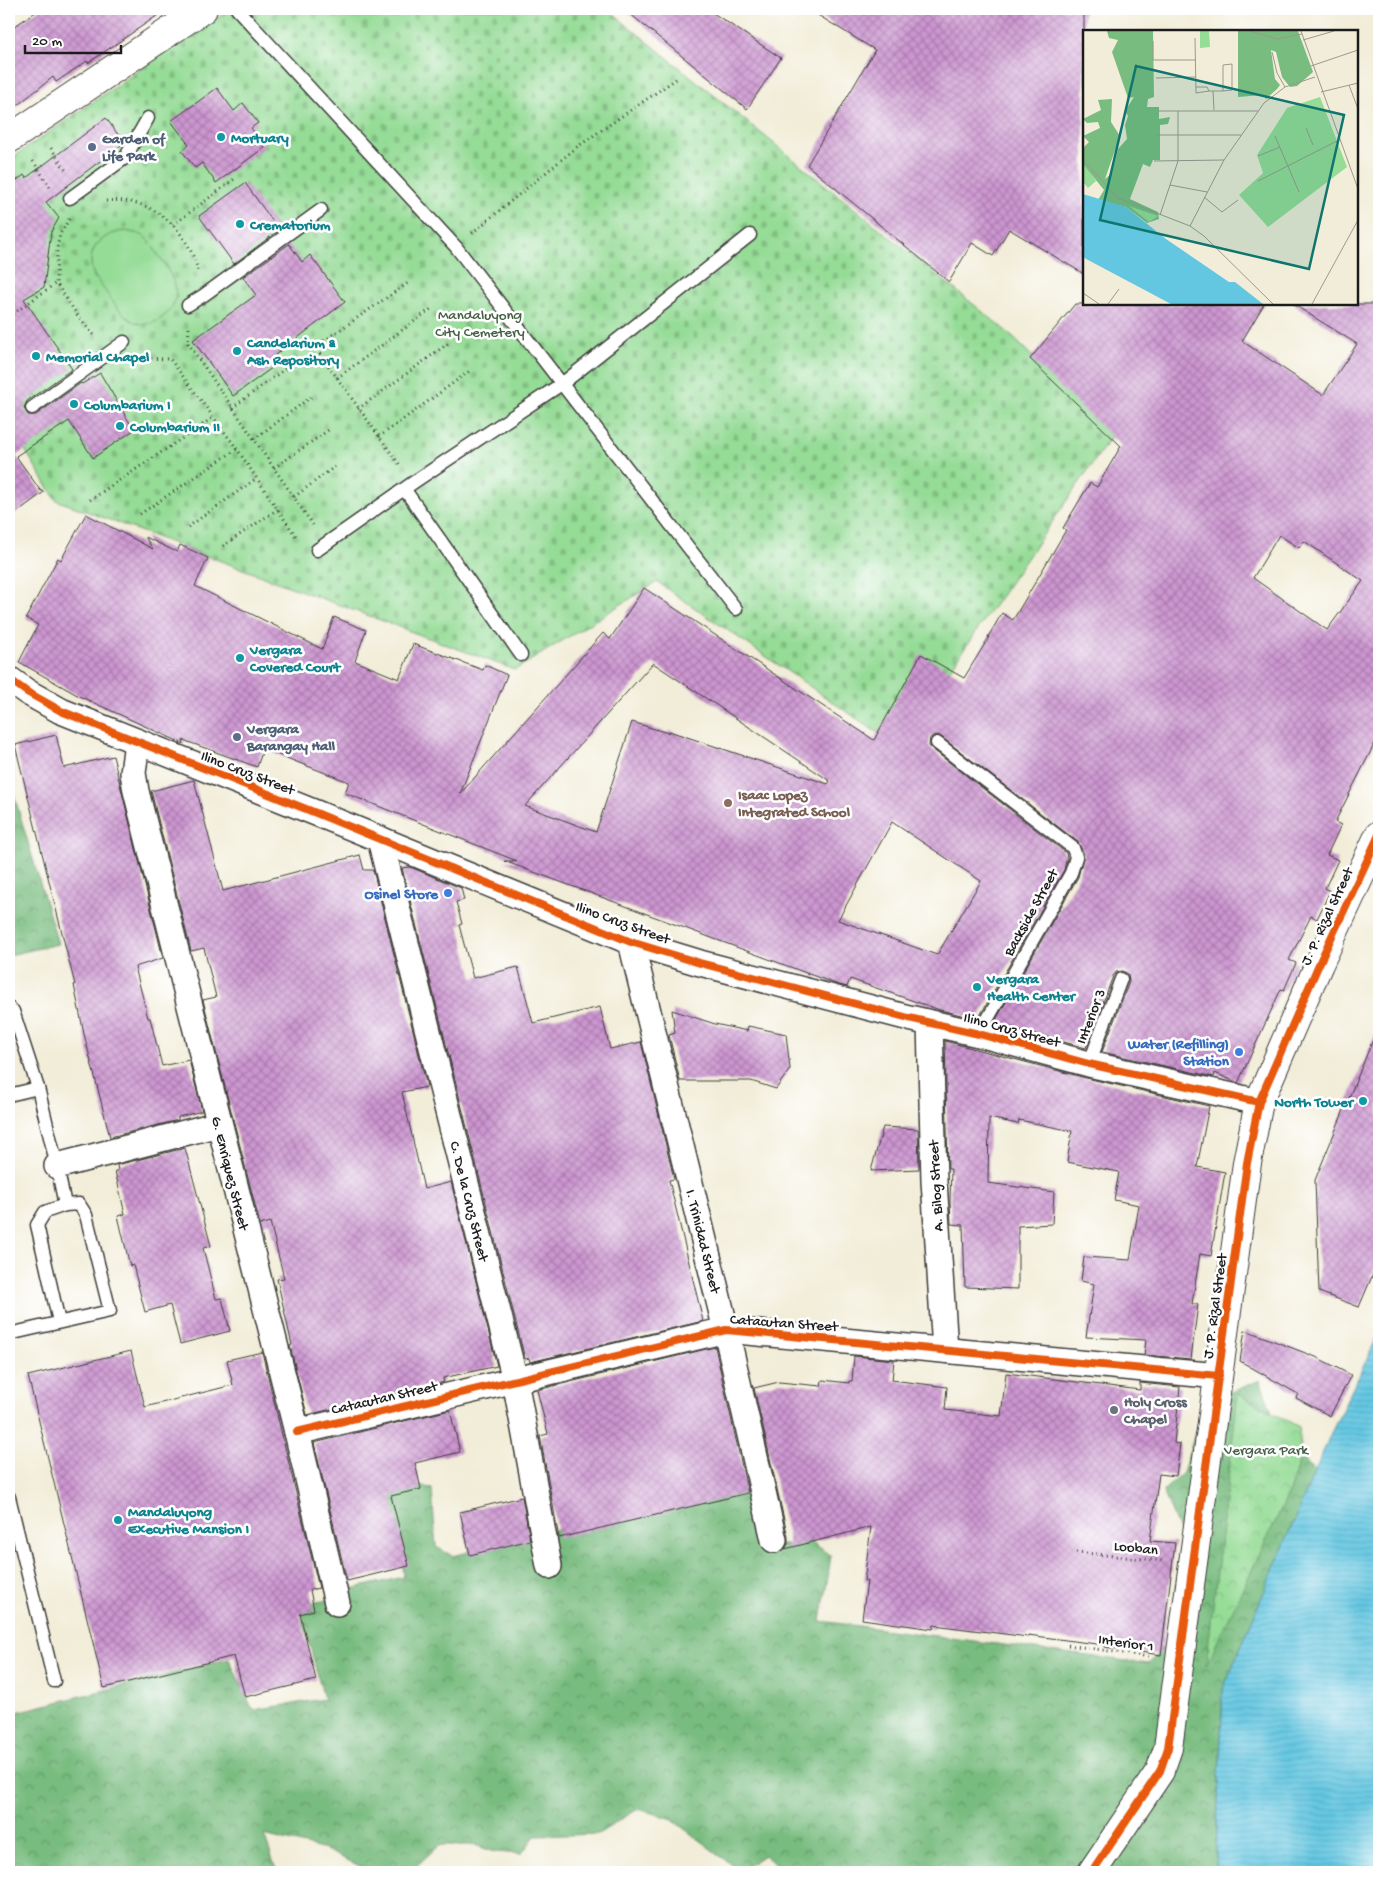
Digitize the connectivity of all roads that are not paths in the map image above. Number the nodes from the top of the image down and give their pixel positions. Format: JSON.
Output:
{"nodes":[{"id":1,"x":203,"y":9,"type":"edge"},
{"id":2,"x":237,"y":9,"type":"edge"},
{"id":3,"x":148,"y":118,"type":"dead end"},
{"id":4,"x":18,"y":147,"type":"edge"},
{"id":5,"x":75,"y":194,"type":"road end"},
{"id":6,"x":321,"y":210,"type":"dead end"},
{"id":7,"x":750,"y":235,"type":"dead end"},
{"id":8,"x":188,"y":305,"type":"dead end"},
{"id":9,"x":124,"y":342,"type":"dead end"},
{"id":10,"x":563,"y":383,"type":"junction"},
{"id":11,"x":32,"y":408,"type":"dead end"},
{"id":12,"x":409,"y":486,"type":"junction"},
{"id":13,"x":322,"y":547,"type":"road end"},
{"id":14,"x":736,"y":609,"type":"dead end"},
{"id":15,"x":521,"y":655,"type":"dead end"},
{"id":16,"x":9,"y":679,"type":"edge"},
{"id":17,"x":137,"y":742,"type":"junction"},
{"id":18,"x":937,"y":743,"type":"dead end"},
{"id":19,"x":1379,"y":835,"type":"edge"},
{"id":20,"x":380,"y":839,"type":"junction"},
{"id":21,"x":631,"y":942,"type":"junction"},
{"id":22,"x":1121,"y":979,"type":"dead end"},
{"id":23,"x":9,"y":1008,"type":"edge"},
{"id":24,"x":930,"y":1023,"type":"junction"},
{"id":25,"x":980,"y":1034,"type":"junction"},
{"id":26,"x":1089,"y":1064,"type":"junction"},
{"id":27,"x":38,"y":1088,"type":"junction"},
{"id":28,"x":9,"y":1095,"type":"edge"},
{"id":29,"x":1259,"y":1102,"type":"junction"},
{"id":30,"x":219,"y":1124,"type":"junction"},
{"id":31,"x":57,"y":1166,"type":"junction"},
{"id":32,"x":65,"y":1206,"type":"junction"},
{"id":33,"x":59,"y":1322,"type":"junction"},
{"id":34,"x":726,"y":1330,"type":"junction"},
{"id":35,"x":9,"y":1334,"type":"edge"},
{"id":36,"x":945,"y":1350,"type":"junction"},
{"id":37,"x":1219,"y":1376,"type":"junction"},
{"id":38,"x":515,"y":1380,"type":"junction"},
{"id":39,"x":297,"y":1432,"type":"junction"},
{"id":40,"x":9,"y":1497,"type":"edge"},
{"id":41,"x":774,"y":1540,"type":"dead end"},
{"id":42,"x":550,"y":1566,"type":"dead end"},
{"id":43,"x":337,"y":1602,"type":"dead end"},
{"id":44,"x":54,"y":1681,"type":"dead end"},
{"id":45,"x":1092,"y":1872,"type":"edge"}],
"edges":[{"from":1,"to":4,"type":"street"},
{"from":2,"to":10,"type":"lane"},
{"from":3,"to":5,"type":"lane"},
{"from":6,"to":8,"type":"lane"},
{"from":7,"to":10,"type":"lane"},
{"from":9,"to":11,"type":"lane"},
{"from":10,"to":12,"type":"lane"},
{"from":10,"to":14,"type":"lane"},
{"from":12,"to":13,"type":"lane"},
{"from":12,"to":15,"type":"lane"},
{"from":16,"to":17,"type":"street","name":"Ilino Cruz Street"},
{"from":17,"to":20,"type":"street","name":"Ilino Cruz Street"},
{"from":17,"to":30,"type":"street","name":"G. Enriquez Street"},
{"from":18,"to":25,"type":"lane","name":"Backside Street"},
{"from":19,"to":29,"type":"street","name":"J. P. Rizal Street"},
{"from":20,"to":21,"type":"street","name":"Ilino Cruz Street"},
{"from":20,"to":38,"type":"street","name":"C. De la Cruz Street"},
{"from":21,"to":24,"type":"street","name":"Ilino Cruz Street"},
{"from":21,"to":34,"type":"street","name":"I. Trinidad Street"},
{"from":22,"to":26,"type":"lane","name":"Interior 3"},
{"from":23,"to":27,"type":"lane"},
{"from":24,"to":25,"type":"street","name":"Ilino Cruz Street"},
{"from":24,"to":36,"type":"street","name":"A. Bilog Street"},
{"from":25,"to":26,"type":"street","name":"Ilino Cruz Street"},
{"from":26,"to":29,"type":"street","name":"Ilino Cruz Street"},
{"from":27,"to":28,"type":"lane"},
{"from":27,"to":31,"type":"lane"},
{"from":29,"to":37,"type":"street","name":"J. P. Rizal Street"},
{"from":30,"to":31,"type":"street"},
{"from":30,"to":39,"type":"street","name":"G. Enriquez Street"},
{"from":31,"to":32,"type":"lane"},
{"from":32,"to":33,"type":"lane"},
{"from":32,"to":33,"type":"lane"},
{"from":33,"to":35,"type":"lane"},
{"from":34,"to":36,"type":"street","name":"Catacutan Street"},
{"from":34,"to":38,"type":"street","name":"Catacutan Street"},
{"from":34,"to":41,"type":"street","name":"I. Trinidad Street"},
{"from":36,"to":37,"type":"street","name":"Catacutan Street"},
{"from":37,"to":45,"type":"street","name":"J. P. Rizal Street"},
{"from":38,"to":39,"type":"street","name":"Catacutan Street"},
{"from":38,"to":42,"type":"street","name":"C. De la Cruz Street"},
{"from":39,"to":43,"type":"street","name":"G. Enriquez Street"},
{"from":40,"to":44,"type":"lane"}]}
